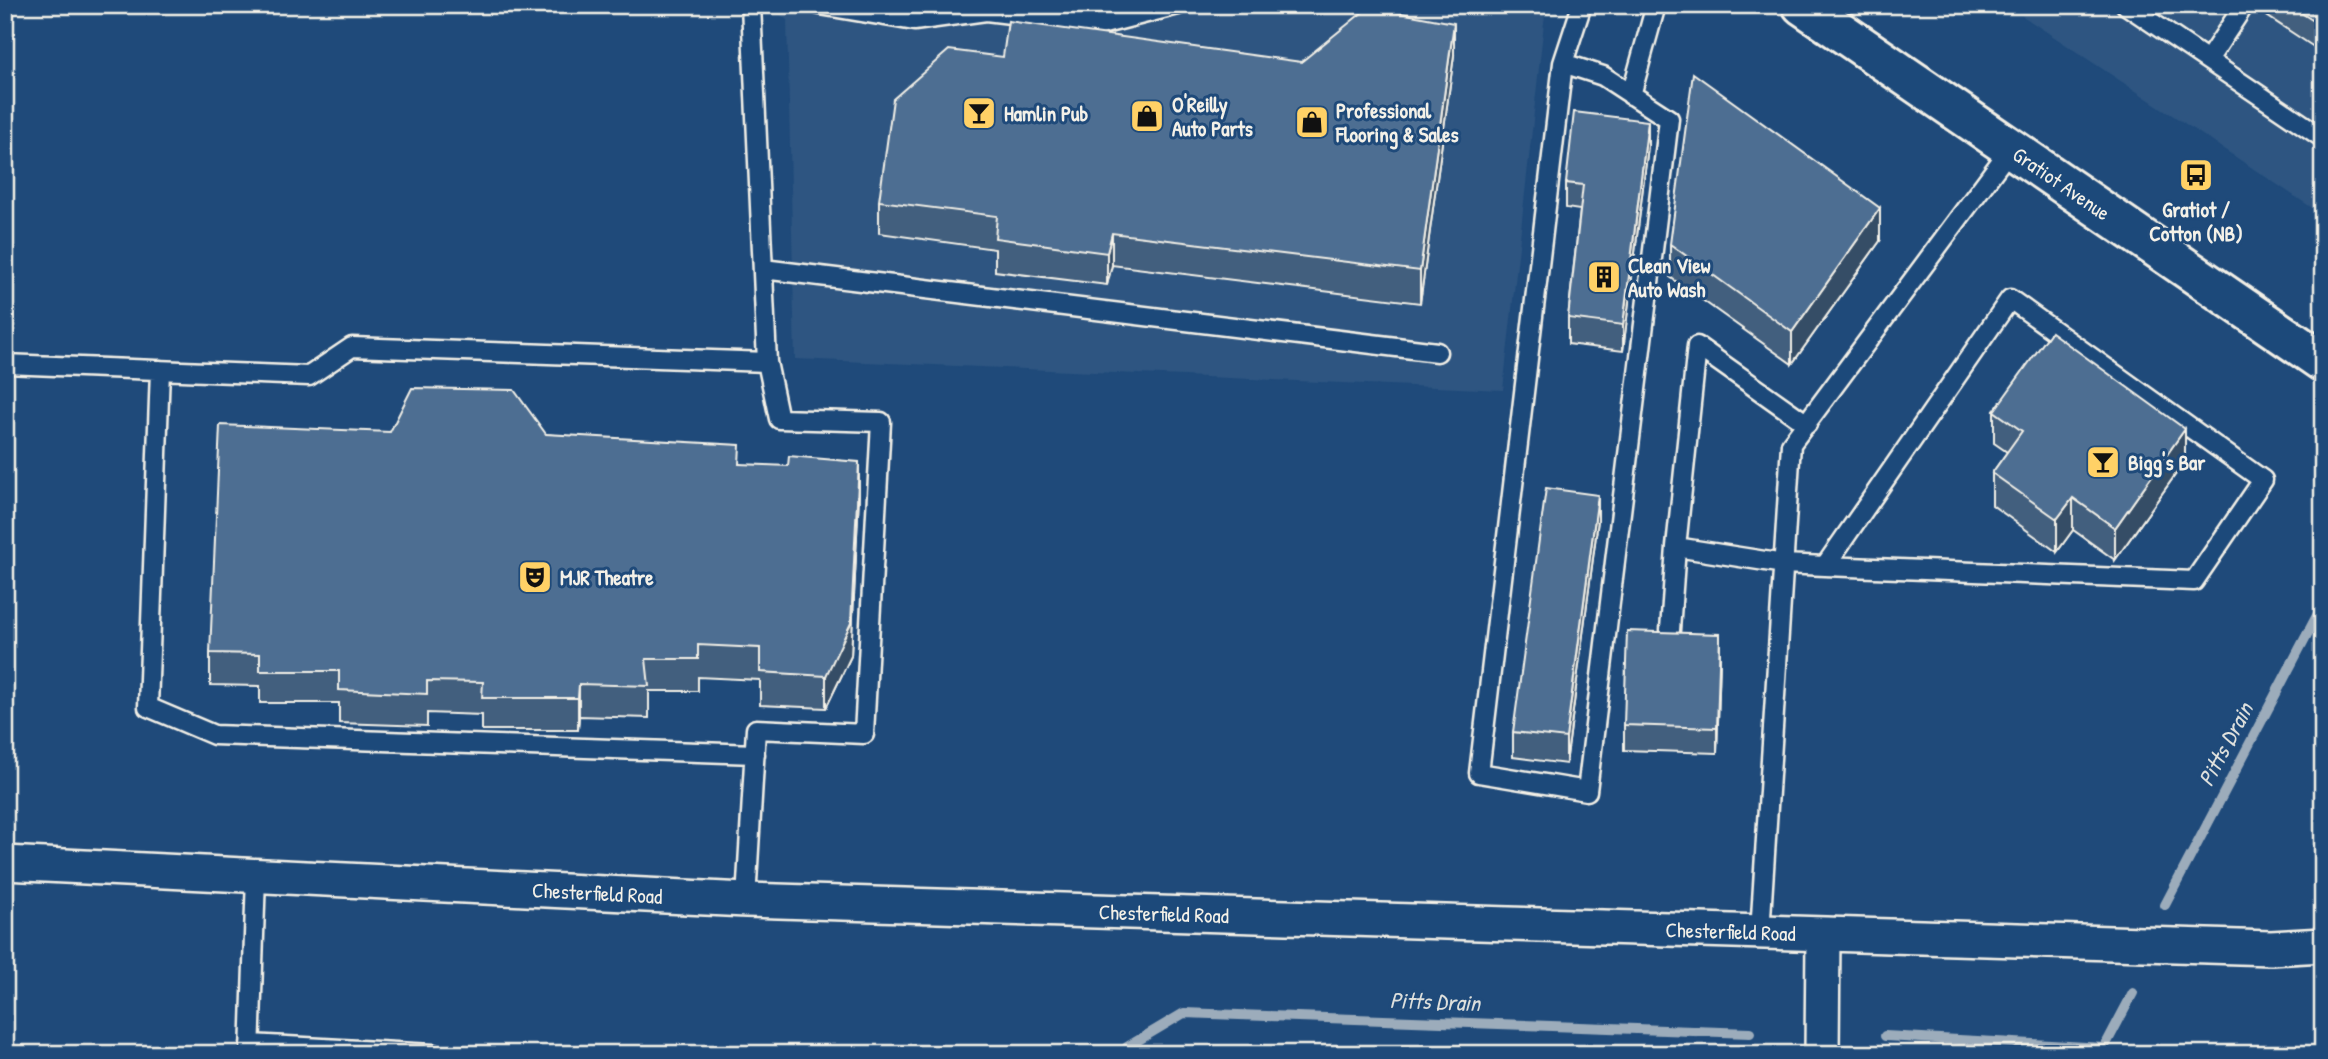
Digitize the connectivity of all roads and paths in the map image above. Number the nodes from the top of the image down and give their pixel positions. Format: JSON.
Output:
{"nodes":[{"id":1,"x":751,"y":5,"type":"edge"},
{"id":2,"x":820,"y":5,"type":"edge"},
{"id":3,"x":1178,"y":5,"type":"edge"},
{"id":4,"x":1581,"y":5,"type":"edge"},
{"id":5,"x":1656,"y":5,"type":"edge"},
{"id":6,"x":1802,"y":5,"type":"edge"},
{"id":7,"x":2126,"y":5,"type":"edge"},
{"id":8,"x":2241,"y":10,"type":"dead end"},
{"id":9,"x":2208,"y":60,"type":"junction"},
{"id":10,"x":1563,"y":63,"type":"junction"},
{"id":11,"x":1631,"y":95,"type":"junction"},
{"id":12,"x":2323,"y":138,"type":"edge"},
{"id":13,"x":2011,"y":148,"type":"junction"},
{"id":14,"x":763,"y":269,"type":"junction"},
{"id":15,"x":1437,"y":352,"type":"dead end"},
{"id":16,"x":767,"y":362,"type":"junction"},
{"id":17,"x":2323,"y":362,"type":"edge"},
{"id":18,"x":5,"y":364,"type":"edge"},
{"id":19,"x":160,"y":370,"type":"junction"},
{"id":20,"x":1807,"y":424,"type":"junction"},
{"id":21,"x":1676,"y":547,"type":"junction"},
{"id":22,"x":1784,"y":564,"type":"junction"},
{"id":23,"x":1825,"y":566,"type":"junction"},
{"id":24,"x":1670,"y":630,"type":"edge"},
{"id":25,"x":755,"y":754,"type":"junction"},
{"id":26,"x":5,"y":863,"type":"edge"},
{"id":27,"x":256,"y":876,"type":"junction"},
{"id":28,"x":746,"y":900,"type":"junction"},
{"id":29,"x":1760,"y":933,"type":"junction"},
{"id":30,"x":1823,"y":936,"type":"junction"},
{"id":31,"x":2323,"y":946,"type":"edge"},
{"id":32,"x":250,"y":1049,"type":"edge"},
{"id":33,"x":433,"y":1054,"type":"edge"},
{"id":34,"x":1822,"y":1054,"type":"edge"}],
"edges":[{"from":1,"to":14,"type":"lane"},
{"from":2,"to":3,"type":"lane"},
{"from":4,"to":10,"type":"lane"},
{"from":5,"to":11,"type":"lane"},
{"from":6,"to":13,"type":"main road","name":"Gratiot Avenue"},
{"from":7,"to":9,"type":"lane"},
{"from":8,"to":9,"type":"lane"},
{"from":9,"to":12,"type":"lane"},
{"from":10,"to":11,"type":"lane"},
{"from":10,"to":11,"type":"lane"},
{"from":13,"to":17,"type":"main road","name":"Gratiot Avenue"},
{"from":13,"to":20,"type":"lane"},
{"from":14,"to":15,"type":"lane"},
{"from":14,"to":16,"type":"lane"},
{"from":16,"to":19,"type":"lane"},
{"from":16,"to":25,"type":"lane"},
{"from":18,"to":19,"type":"lane"},
{"from":19,"to":25,"type":"lane"},
{"from":20,"to":21,"type":"lane"},
{"from":20,"to":22,"type":"lane"},
{"from":21,"to":22,"type":"lane"},
{"from":21,"to":24,"type":"lane"},
{"from":22,"to":23,"type":"lane"},
{"from":22,"to":29,"type":"lane"},
{"from":23,"to":23,"type":"lane"},
{"from":25,"to":28,"type":"lane"},
{"from":26,"to":27,"type":"street","name":"Chesterfield Road"},
{"from":27,"to":28,"type":"street","name":"Chesterfield Road"},
{"from":27,"to":32,"type":"lane"},
{"from":28,"to":29,"type":"street","name":"Chesterfield Road"},
{"from":29,"to":30,"type":"street","name":"Chesterfield Road"},
{"from":30,"to":31,"type":"street","name":"Chesterfield Road"},
{"from":30,"to":34,"type":"street"},
{"from":32,"to":33,"type":"lane"}]}
